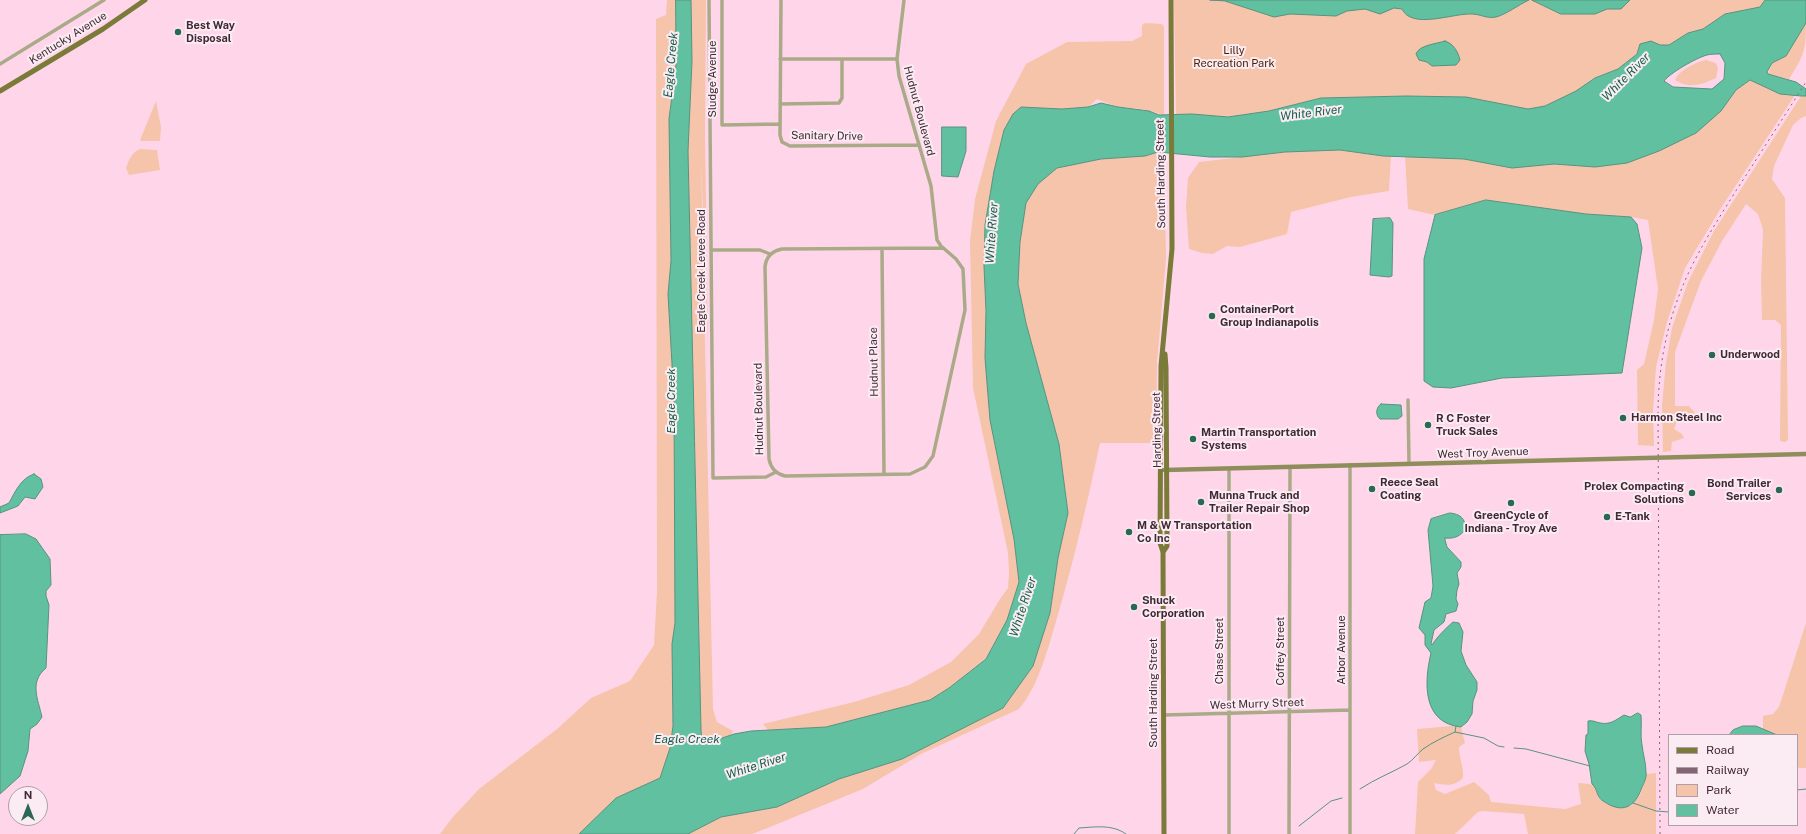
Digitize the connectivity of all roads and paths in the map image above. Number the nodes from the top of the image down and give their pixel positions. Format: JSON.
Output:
{"nodes":[{"id":1,"x":104,"y":0,"type":"edge"},
{"id":2,"x":145,"y":0,"type":"edge"},
{"id":3,"x":709,"y":0,"type":"edge"},
{"id":4,"x":722,"y":0,"type":"edge"},
{"id":5,"x":781,"y":0,"type":"edge"},
{"id":6,"x":904,"y":0,"type":"edge"},
{"id":7,"x":1171,"y":0,"type":"edge"},
{"id":8,"x":780,"y":59,"type":"junction"},
{"id":9,"x":842,"y":59,"type":"junction"},
{"id":10,"x":897,"y":59,"type":"junction"},
{"id":11,"x":0,"y":64,"type":"edge"},
{"id":12,"x":0,"y":91,"type":"edge"},
{"id":13,"x":780,"y":104,"type":"junction"},
{"id":14,"x":780,"y":124,"type":"junction"},
{"id":15,"x":918,"y":145,"type":"junction"},
{"id":16,"x":943,"y":248,"type":"junction"},
{"id":17,"x":710,"y":250,"type":"junction"},
{"id":18,"x":882,"y":250,"type":"junction"},
{"id":19,"x":770,"y":254,"type":"junction"},
{"id":20,"x":1164,"y":348,"type":"junction"},
{"id":21,"x":1408,"y":400,"type":"dead end"},
{"id":22,"x":1806,"y":454,"type":"edge"},
{"id":23,"x":1408,"y":464,"type":"junction"},
{"id":24,"x":1350,"y":466,"type":"junction"},
{"id":25,"x":1290,"y":467,"type":"junction"},
{"id":26,"x":1229,"y":469,"type":"junction"},
{"id":27,"x":1160,"y":470,"type":"junction"},
{"id":28,"x":1168,"y":470,"type":"junction"},
{"id":29,"x":776,"y":472,"type":"junction"},
{"id":30,"x":884,"y":474,"type":"junction"},
{"id":31,"x":1163,"y":552,"type":"junction"},
{"id":32,"x":1350,"y":710,"type":"junction"},
{"id":33,"x":1290,"y":712,"type":"junction"},
{"id":34,"x":1229,"y":713,"type":"junction"},
{"id":35,"x":1164,"y":715,"type":"junction"},
{"id":36,"x":1164,"y":834,"type":"edge"},
{"id":37,"x":1229,"y":834,"type":"edge"},
{"id":38,"x":1289,"y":834,"type":"edge"},
{"id":39,"x":1350,"y":834,"type":"edge"}],
"edges":[{"from":1,"to":11,"type":"street"},
{"from":2,"to":12,"type":"main road","name":"Kentucky Avenue"},
{"from":3,"to":17,"type":"street","name":"Eagle Creek Levee Road"},
{"from":4,"to":14,"type":"street","name":"Sludge Avenue"},
{"from":5,"to":8,"type":"street","name":"Sanitary Drive"},
{"from":6,"to":10,"type":"street","name":"Hudnut Boulevard"},
{"from":7,"to":20,"type":"main road","name":"South Harding Street"},
{"from":8,"to":9,"type":"street"},
{"from":8,"to":13,"type":"street","name":"Sanitary Drive"},
{"from":9,"to":10,"type":"street"},
{"from":9,"to":13,"type":"street"},
{"from":10,"to":15,"type":"street","name":"Hudnut Boulevard"},
{"from":13,"to":14,"type":"street","name":"Sanitary Drive"},
{"from":14,"to":15,"type":"street","name":"Sanitary Drive"},
{"from":15,"to":16,"type":"street","name":"Hudnut Boulevard"},
{"from":16,"to":18,"type":"street"},
{"from":16,"to":30,"type":"street","name":"Hudnut Boulevard"},
{"from":17,"to":19,"type":"street"},
{"from":17,"to":29,"type":"street","name":"Eagle Creek Levee Road"},
{"from":18,"to":19,"type":"street"},
{"from":18,"to":30,"type":"street","name":"Hudnut Place"},
{"from":19,"to":29,"type":"street","name":"Hudnut Boulevard"},
{"from":20,"to":27,"type":"main road","name":"Harding Street"},
{"from":20,"to":28,"type":"main road","name":"Harding Street"},
{"from":21,"to":23,"type":"street"},
{"from":22,"to":23,"type":"main road","name":"West Troy Avenue"},
{"from":23,"to":24,"type":"main road","name":"West Troy Avenue"},
{"from":24,"to":25,"type":"main road","name":"West Troy Avenue"},
{"from":24,"to":32,"type":"street","name":"Arbor Avenue"},
{"from":25,"to":26,"type":"main road","name":"West Troy Avenue"},
{"from":25,"to":33,"type":"street","name":"Coffey Street"},
{"from":26,"to":28,"type":"main road","name":"West Troy Avenue"},
{"from":26,"to":34,"type":"street","name":"Chase Street"},
{"from":27,"to":28,"type":"main road","name":"West Troy Avenue"},
{"from":27,"to":31,"type":"main road","name":"Harding Street"},
{"from":28,"to":31,"type":"main road","name":"Harding Street"},
{"from":29,"to":30,"type":"street","name":"Hudnut Boulevard"},
{"from":31,"to":35,"type":"main road","name":"South Harding Street"},
{"from":32,"to":33,"type":"street","name":"West Murry Street"},
{"from":32,"to":39,"type":"street","name":"Arbor Avenue"},
{"from":33,"to":34,"type":"street","name":"West Murry Street"},
{"from":33,"to":38,"type":"street","name":"Coffey Street"},
{"from":34,"to":35,"type":"street","name":"West Murry Street"},
{"from":34,"to":37,"type":"street","name":"Chase Street"},
{"from":35,"to":36,"type":"main road","name":"South Harding Street"}]}
